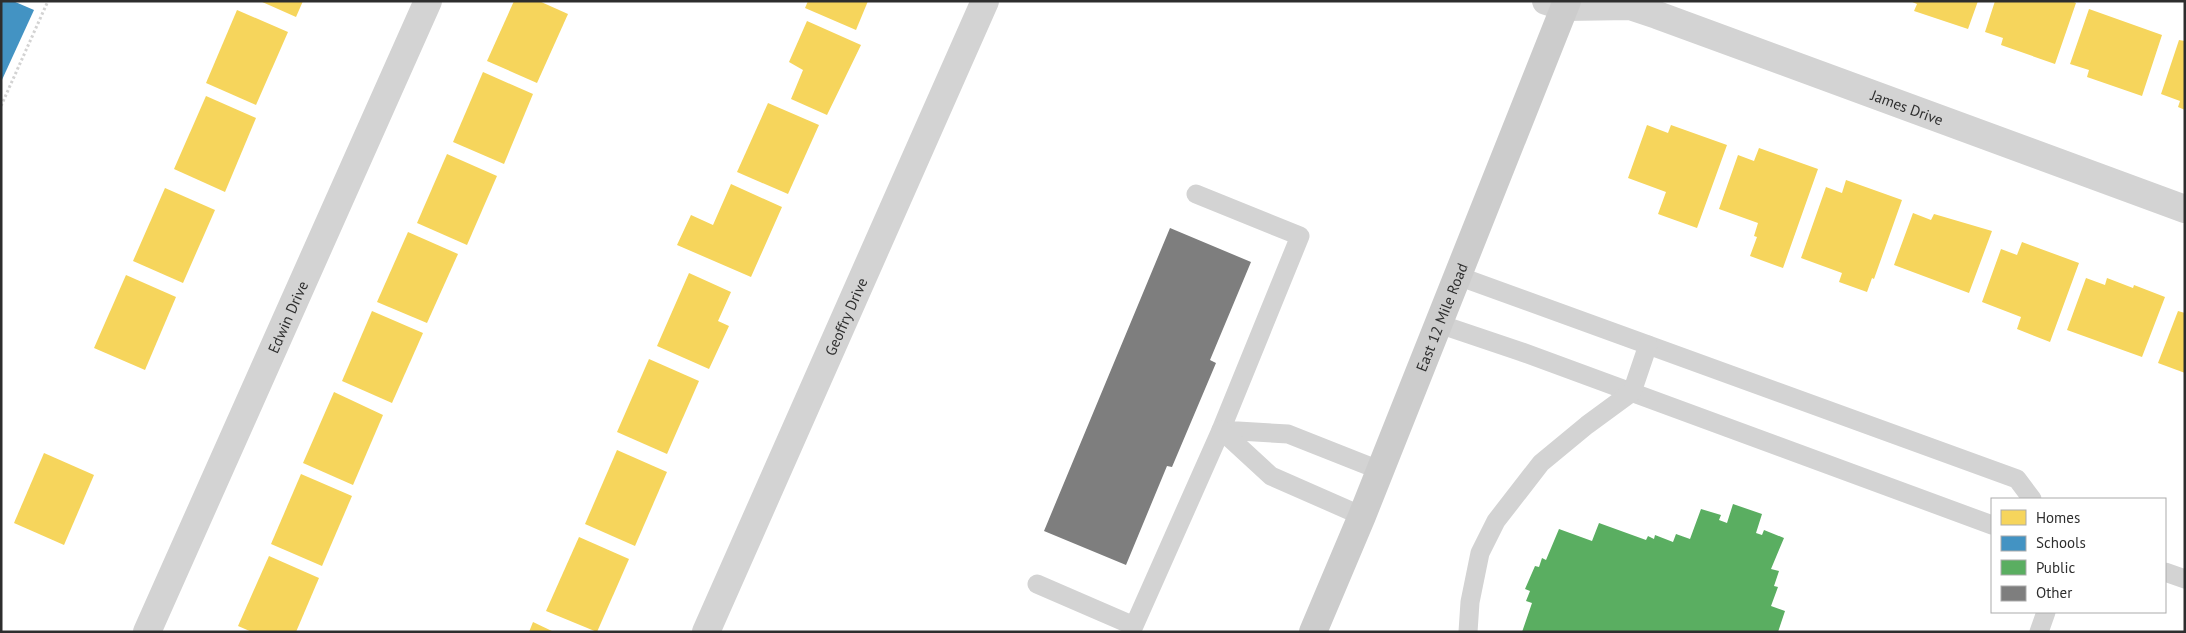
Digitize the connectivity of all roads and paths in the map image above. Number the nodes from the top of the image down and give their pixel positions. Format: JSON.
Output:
{"nodes":[{"id":1,"x":48,"y":1,"type":"edge"},
{"id":2,"x":428,"y":1,"type":"edge"},
{"id":3,"x":985,"y":1,"type":"edge"},
{"id":4,"x":1559,"y":3,"type":"edge"},
{"id":5,"x":1626,"y":4,"type":"edge"},
{"id":6,"x":1,"y":106,"type":"edge"},
{"id":7,"x":1196,"y":194,"type":"dead end"},
{"id":8,"x":2185,"y":208,"type":"edge"},
{"id":9,"x":1458,"y":276,"type":"junction"},
{"id":10,"x":1439,"y":324,"type":"junction"},
{"id":11,"x":1648,"y":344,"type":"junction"},
{"id":12,"x":1632,"y":392,"type":"junction"},
{"id":13,"x":1222,"y":430,"type":"junction"},
{"id":14,"x":1379,"y":470,"type":"junction"},
{"id":15,"x":2031,"y":498,"type":"edge"},
{"id":16,"x":1362,"y":516,"type":"junction"},
{"id":17,"x":1991,"y":525,"type":"edge"},
{"id":18,"x":2166,"y":572,"type":"edge"},
{"id":19,"x":2185,"y":579,"type":"edge"},
{"id":20,"x":1037,"y":584,"type":"dead end"},
{"id":21,"x":2046,"y":613,"type":"edge"},
{"id":22,"x":147,"y":632,"type":"edge"},
{"id":23,"x":706,"y":632,"type":"edge"},
{"id":24,"x":1313,"y":632,"type":"edge"},
{"id":25,"x":1468,"y":632,"type":"edge"},
{"id":26,"x":2039,"y":632,"type":"edge"}],
"edges":[{"from":1,"to":6,"type":"path"},
{"from":2,"to":22,"type":"street","name":"Edwin Drive"},
{"from":3,"to":23,"type":"street","name":"Geoffry Drive"},
{"from":4,"to":5,"type":"street","name":"James Drive"},
{"from":4,"to":9,"type":"main road","name":"East 12 Mile Road"},
{"from":5,"to":8,"type":"street","name":"James Drive"},
{"from":7,"to":13,"type":"lane"},
{"from":9,"to":10,"type":"main road","name":"East 12 Mile Road"},
{"from":9,"to":11,"type":"lane"},
{"from":10,"to":12,"type":"lane"},
{"from":10,"to":14,"type":"main road","name":"East 12 Mile Road"},
{"from":11,"to":12,"type":"lane"},
{"from":11,"to":15,"type":"lane"},
{"from":12,"to":17,"type":"lane"},
{"from":12,"to":25,"type":"lane"},
{"from":13,"to":14,"type":"lane"},
{"from":13,"to":16,"type":"lane"},
{"from":13,"to":20,"type":"lane"},
{"from":14,"to":16,"type":"main road","name":"East 12 Mile Road"},
{"from":16,"to":24,"type":"main road","name":"East 12 Mile Road"},
{"from":18,"to":19,"type":"lane"},
{"from":21,"to":26,"type":"lane"}]}
